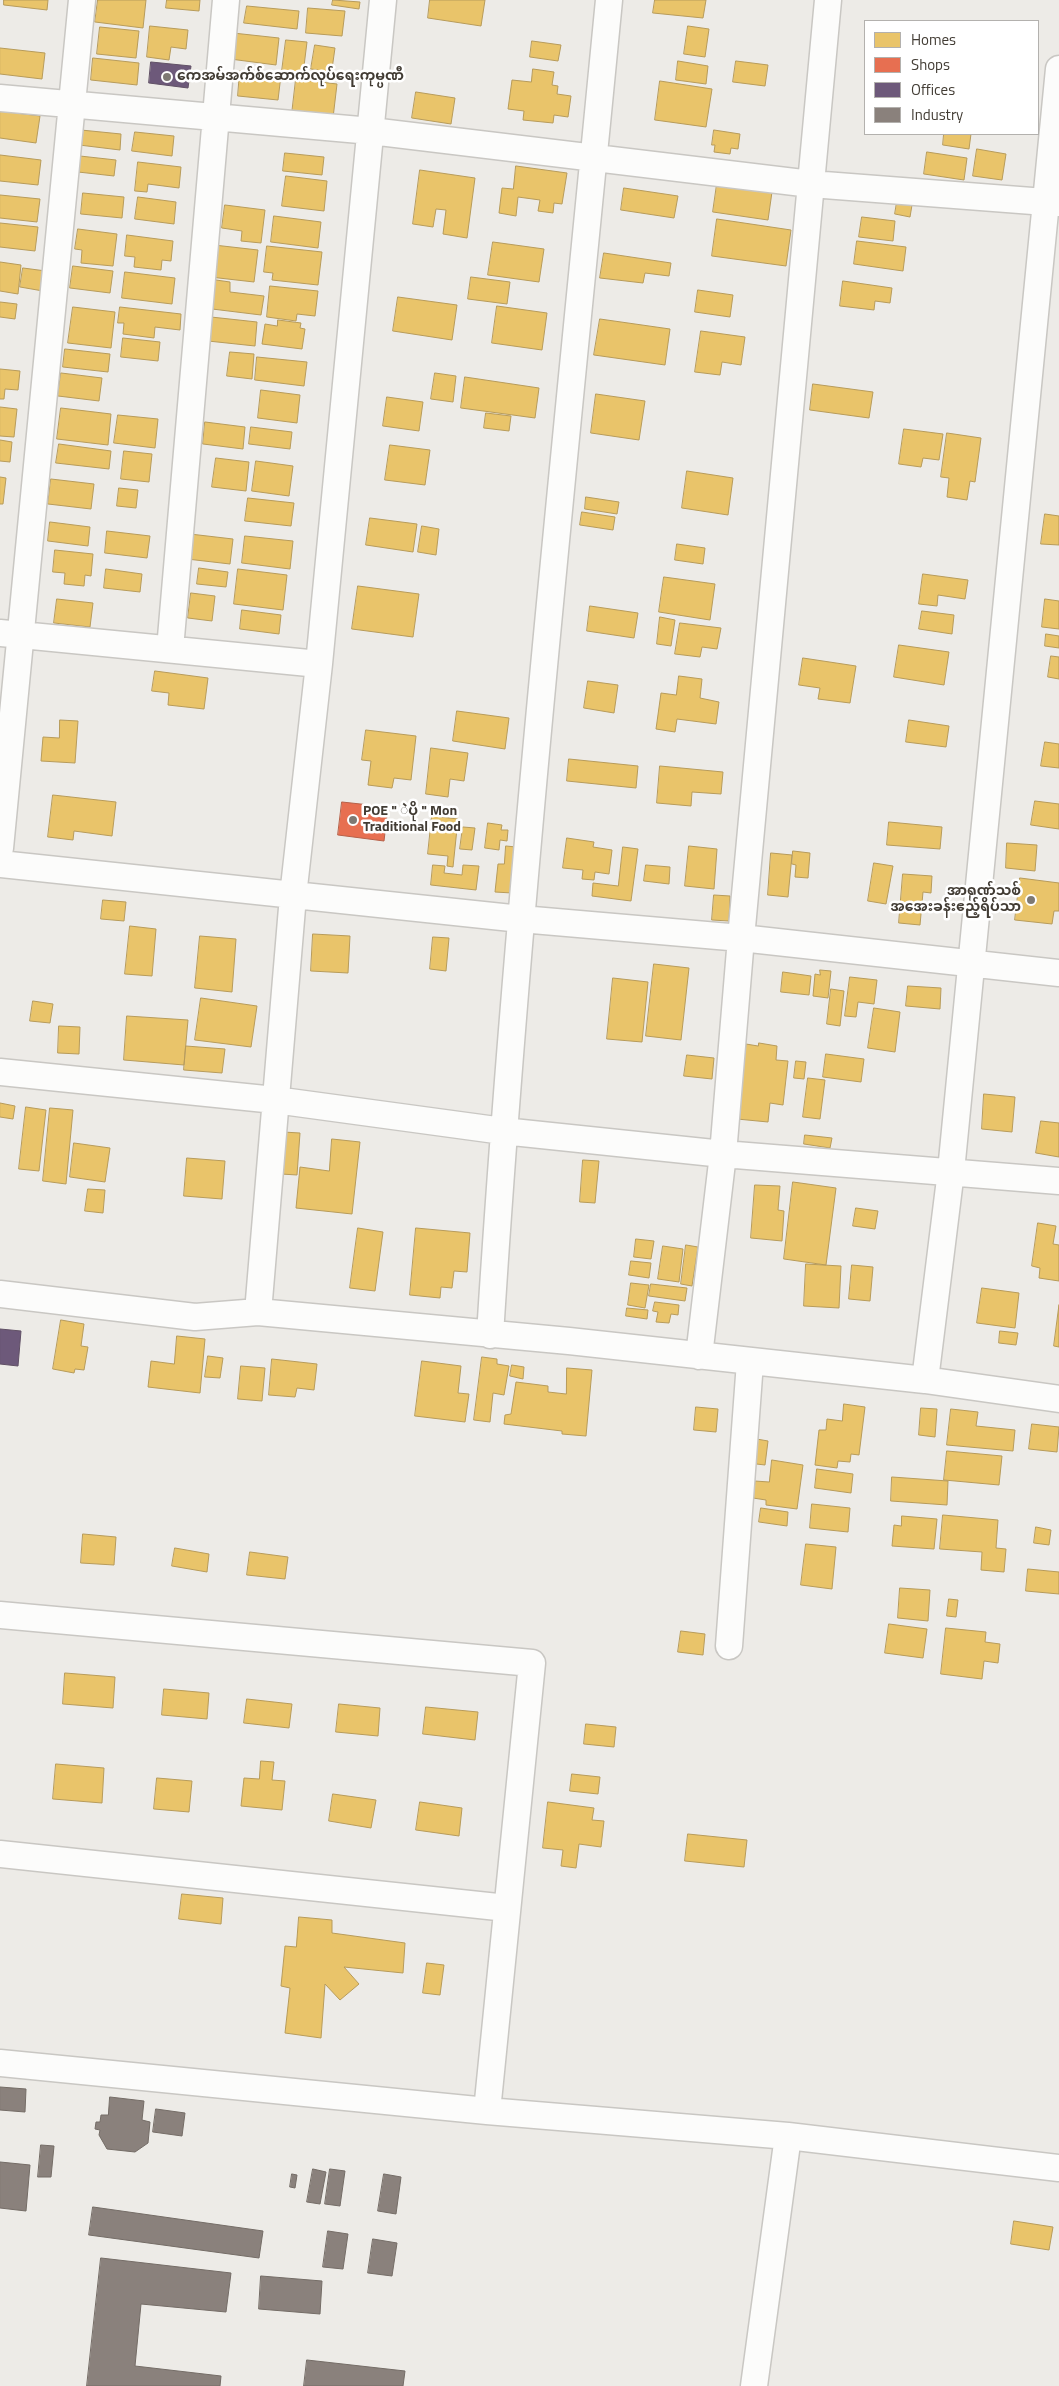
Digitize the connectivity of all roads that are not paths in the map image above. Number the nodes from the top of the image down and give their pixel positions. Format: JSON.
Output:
{"nodes":[{"id":1,"x":82,"y":0,"type":"edge"},
{"id":2,"x":226,"y":0,"type":"edge"},
{"id":3,"x":383,"y":0,"type":"edge"},
{"id":4,"x":610,"y":0,"type":"edge"},
{"id":5,"x":828,"y":0,"type":"edge"},
{"id":6,"x":1059,"y":69,"type":"edge"},
{"id":7,"x":0,"y":98,"type":"edge"},
{"id":8,"x":74,"y":104,"type":"junction"},
{"id":9,"x":215,"y":116,"type":"junction"},
{"id":10,"x":371,"y":131,"type":"junction"},
{"id":11,"x":594,"y":159,"type":"junction"},
{"id":12,"x":810,"y":184,"type":"junction"},
{"id":13,"x":1053,"y":202,"type":"edge"},
{"id":14,"x":11,"y":634,"type":"edge"},
{"id":15,"x":170,"y":649,"type":"junction"},
{"id":16,"x":319,"y":664,"type":"junction"},
{"id":17,"x":0,"y":848,"type":"edge"},
{"id":18,"x":0,"y":864,"type":"edge"},
{"id":19,"x":293,"y":896,"type":"junction"},
{"id":20,"x":521,"y":920,"type":"junction"},
{"id":21,"x":741,"y":938,"type":"junction"},
{"id":22,"x":971,"y":963,"type":"junction"},
{"id":23,"x":1059,"y":973,"type":"edge"},
{"id":24,"x":0,"y":1072,"type":"edge"},
{"id":25,"x":275,"y":1100,"type":"junction"},
{"id":26,"x":502,"y":1130,"type":"junction"},
{"id":27,"x":723,"y":1154,"type":"junction"},
{"id":28,"x":950,"y":1171,"type":"junction"},
{"id":29,"x":1059,"y":1180,"type":"edge"},
{"id":30,"x":0,"y":1294,"type":"edge"},
{"id":31,"x":258,"y":1312,"type":"junction"},
{"id":32,"x":490,"y":1335,"type":"junction"},
{"id":33,"x":699,"y":1356,"type":"junction"},
{"id":34,"x":750,"y":1362,"type":"junction"},
{"id":35,"x":925,"y":1380,"type":"junction"},
{"id":36,"x":1059,"y":1399,"type":"edge"},
{"id":37,"x":0,"y":1615,"type":"edge"},
{"id":38,"x":728,"y":1646,"type":"dead end"},
{"id":39,"x":0,"y":1854,"type":"edge"},
{"id":40,"x":507,"y":1908,"type":"junction"},
{"id":41,"x":0,"y":2063,"type":"edge"},
{"id":42,"x":487,"y":2111,"type":"junction"},
{"id":43,"x":788,"y":2136,"type":"junction"},
{"id":44,"x":1059,"y":2168,"type":"edge"},
{"id":45,"x":754,"y":2386,"type":"edge"}],
"edges":[{"from":1,"to":8,"type":"street"},
{"from":2,"to":9,"type":"street"},
{"from":3,"to":10,"type":"street"},
{"from":4,"to":11,"type":"street"},
{"from":5,"to":12,"type":"street"},
{"from":6,"to":13,"type":"street"},
{"from":7,"to":8,"type":"street"},
{"from":8,"to":9,"type":"street"},
{"from":8,"to":14,"type":"street"},
{"from":9,"to":10,"type":"street"},
{"from":9,"to":15,"type":"street"},
{"from":10,"to":11,"type":"street"},
{"from":10,"to":16,"type":"street"},
{"from":11,"to":12,"type":"street"},
{"from":11,"to":20,"type":"street"},
{"from":12,"to":13,"type":"street"},
{"from":12,"to":21,"type":"street"},
{"from":13,"to":22,"type":"street"},
{"from":14,"to":15,"type":"street"},
{"from":14,"to":17,"type":"street"},
{"from":15,"to":16,"type":"street"},
{"from":16,"to":19,"type":"street"},
{"from":18,"to":19,"type":"street"},
{"from":19,"to":20,"type":"street"},
{"from":19,"to":25,"type":"street"},
{"from":20,"to":21,"type":"street"},
{"from":20,"to":26,"type":"street"},
{"from":21,"to":22,"type":"street"},
{"from":21,"to":27,"type":"street"},
{"from":22,"to":23,"type":"street"},
{"from":22,"to":28,"type":"street"},
{"from":24,"to":25,"type":"street"},
{"from":25,"to":26,"type":"street"},
{"from":25,"to":31,"type":"street"},
{"from":26,"to":27,"type":"street"},
{"from":26,"to":32,"type":"street"},
{"from":27,"to":28,"type":"street"},
{"from":27,"to":33,"type":"street"},
{"from":28,"to":29,"type":"street"},
{"from":28,"to":35,"type":"street"},
{"from":30,"to":31,"type":"street"},
{"from":31,"to":32,"type":"street"},
{"from":32,"to":33,"type":"street"},
{"from":33,"to":34,"type":"street"},
{"from":34,"to":35,"type":"street"},
{"from":34,"to":38,"type":"street"},
{"from":35,"to":36,"type":"street"},
{"from":37,"to":40,"type":"street"},
{"from":39,"to":40,"type":"street"},
{"from":40,"to":42,"type":"street"},
{"from":41,"to":42,"type":"street"},
{"from":42,"to":43,"type":"street"},
{"from":43,"to":44,"type":"street"},
{"from":43,"to":45,"type":"street"}]}
